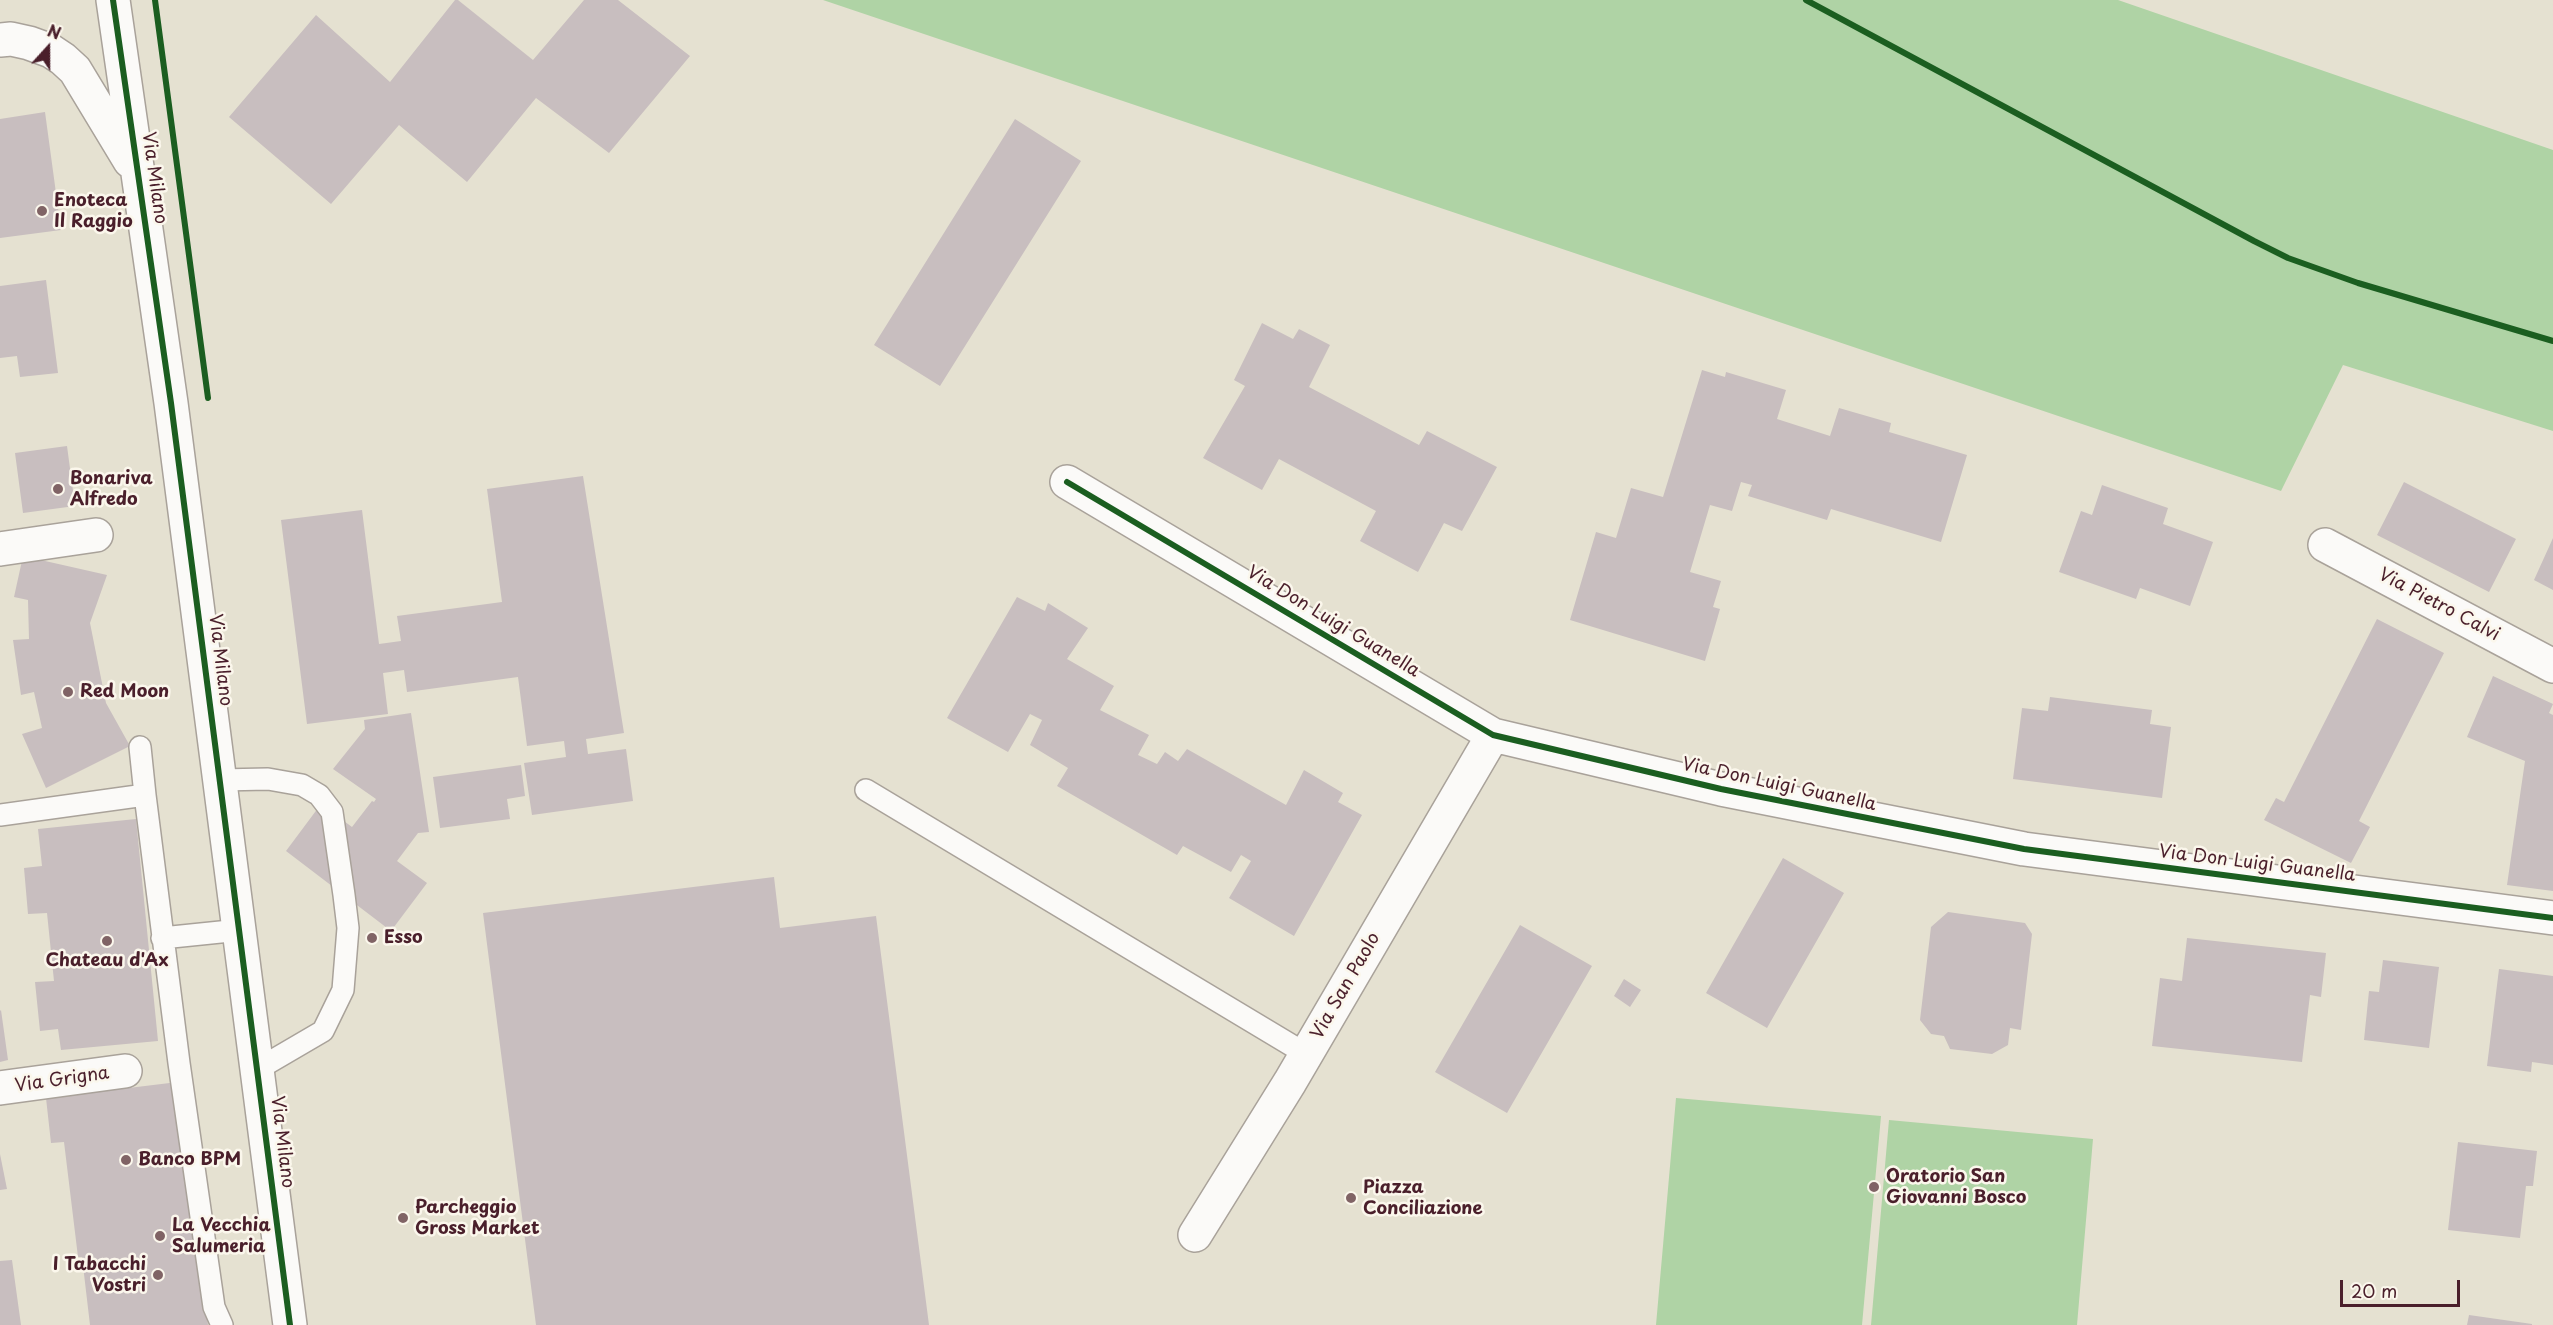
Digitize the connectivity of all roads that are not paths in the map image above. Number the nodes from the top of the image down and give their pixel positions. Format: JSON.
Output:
{"nodes":[{"id":1,"x":113,"y":0,"type":"edge"},
{"id":2,"x":0,"y":40,"type":"edge"},
{"id":3,"x":138,"y":174,"type":"junction"},
{"id":4,"x":1067,"y":482,"type":"dead end"},
{"id":5,"x":96,"y":535,"type":"dead end"},
{"id":6,"x":2325,"y":545,"type":"dead end"},
{"id":7,"x":0,"y":549,"type":"edge"},
{"id":8,"x":2553,"y":666,"type":"edge"},
{"id":9,"x":1493,"y":735,"type":"junction"},
{"id":10,"x":140,"y":747,"type":"dead end"},
{"id":11,"x":220,"y":780,"type":"junction"},
{"id":12,"x":866,"y":790,"type":"dead end"},
{"id":13,"x":145,"y":795,"type":"junction"},
{"id":14,"x":0,"y":815,"type":"edge"},
{"id":15,"x":2553,"y":918,"type":"edge"},
{"id":16,"x":240,"y":930,"type":"junction"},
{"id":17,"x":162,"y":939,"type":"junction"},
{"id":18,"x":1306,"y":1054,"type":"junction"},
{"id":19,"x":258,"y":1069,"type":"junction"},
{"id":20,"x":124,"y":1071,"type":"dead end"},
{"id":21,"x":0,"y":1088,"type":"edge"},
{"id":22,"x":1195,"y":1235,"type":"dead end"},
{"id":23,"x":222,"y":1325,"type":"edge"},
{"id":24,"x":290,"y":1325,"type":"edge"}],
"edges":[{"from":1,"to":3,"type":"street","name":"Via Milano"},
{"from":2,"to":3,"type":"street"},
{"from":3,"to":11,"type":"street","name":"Via Milano"},
{"from":4,"to":9,"type":"street","name":"Via Don Luigi Guanella"},
{"from":5,"to":7,"type":"street"},
{"from":6,"to":8,"type":"street","name":"Via Pietro Calvi"},
{"from":9,"to":15,"type":"street","name":"Via Don Luigi Guanella"},
{"from":9,"to":18,"type":"street","name":"Via San Paolo"},
{"from":10,"to":13,"type":"lane"},
{"from":11,"to":16,"type":"street","name":"Via Milano"},
{"from":11,"to":19,"type":"lane"},
{"from":12,"to":18,"type":"lane"},
{"from":13,"to":14,"type":"lane"},
{"from":13,"to":17,"type":"lane"},
{"from":16,"to":17,"type":"lane"},
{"from":16,"to":19,"type":"street","name":"Via Milano"},
{"from":17,"to":23,"type":"lane"},
{"from":18,"to":22,"type":"street","name":"Via San Paolo"},
{"from":19,"to":24,"type":"street","name":"Via Milano"},
{"from":20,"to":21,"type":"street","name":"Via Grigna"}]}
